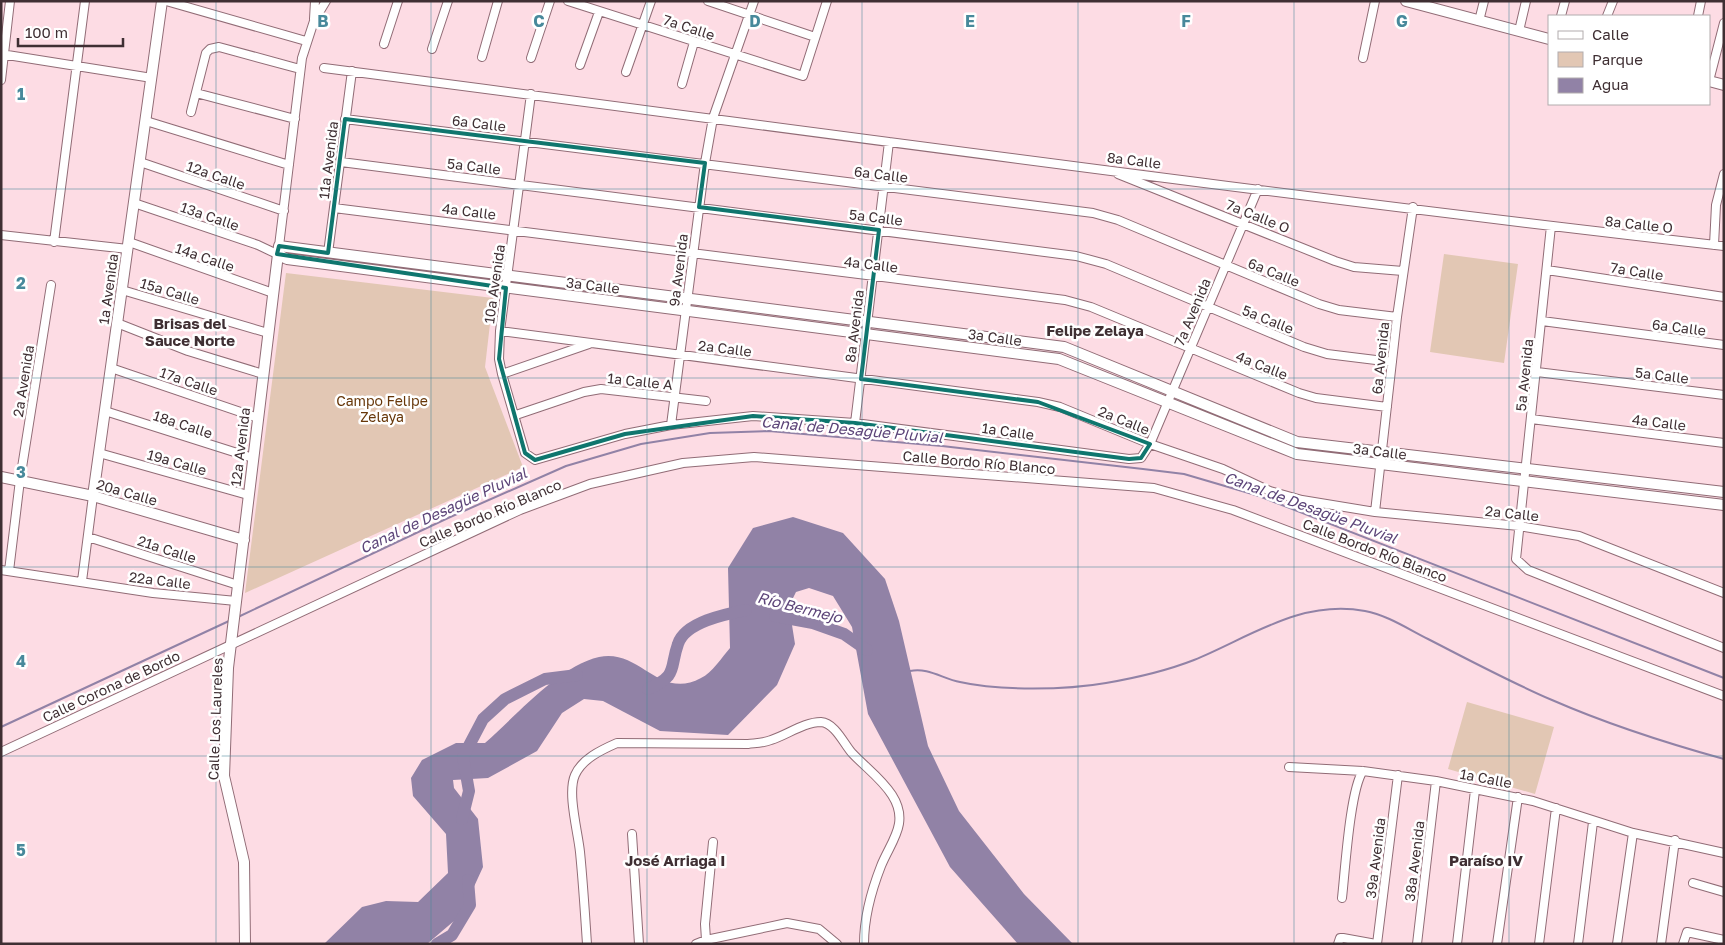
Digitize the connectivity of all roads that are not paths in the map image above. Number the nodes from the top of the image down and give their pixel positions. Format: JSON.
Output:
{"nodes":[{"id":1,"x":10,"y":1,"type":"edge"},
{"id":2,"x":85,"y":1,"type":"edge"},
{"id":3,"x":162,"y":1,"type":"edge"},
{"id":4,"x":166,"y":1,"type":"edge"},
{"id":5,"x":326,"y":1,"type":"edge"},
{"id":6,"x":398,"y":1,"type":"edge"},
{"id":7,"x":448,"y":1,"type":"edge"},
{"id":8,"x":498,"y":1,"type":"edge"},
{"id":9,"x":550,"y":1,"type":"edge"},
{"id":10,"x":568,"y":1,"type":"edge"},
{"id":11,"x":651,"y":1,"type":"edge"},
{"id":12,"x":708,"y":1,"type":"edge"},
{"id":13,"x":754,"y":1,"type":"edge"},
{"id":14,"x":827,"y":1,"type":"edge"},
{"id":15,"x":1375,"y":1,"type":"edge"},
{"id":16,"x":1406,"y":1,"type":"edge"},
{"id":17,"x":1484,"y":1,"type":"edge"},
{"id":18,"x":1526,"y":1,"type":"edge"},
{"id":19,"x":1565,"y":1,"type":"edge"},
{"id":20,"x":1613,"y":1,"type":"edge"},
{"id":21,"x":1701,"y":1,"type":"edge"},
{"id":22,"x":314,"y":2,"type":"edge"},
{"id":23,"x":1441,"y":6,"type":"edge"},
{"id":24,"x":599,"y":12,"type":"junction"},
{"id":25,"x":750,"y":15,"type":"junction"},
{"id":26,"x":1561,"y":15,"type":"edge"},
{"id":27,"x":1607,"y":15,"type":"edge"},
{"id":28,"x":1698,"y":15,"type":"edge"},
{"id":29,"x":1479,"y":20,"type":"junction"},
{"id":30,"x":314,"y":21,"type":"junction"},
{"id":31,"x":1724,"y":23,"type":"edge"},
{"id":32,"x":643,"y":25,"type":"junction"},
{"id":33,"x":1519,"y":31,"type":"junction"},
{"id":34,"x":815,"y":37,"type":"junction"},
{"id":35,"x":1548,"y":39,"type":"edge"},
{"id":36,"x":306,"y":42,"type":"junction"},
{"id":37,"x":694,"y":42,"type":"junction"},
{"id":38,"x":384,"y":44,"type":"dead end"},
{"id":39,"x":432,"y":49,"type":"dead end"},
{"id":40,"x":3,"y":54,"type":"edge"},
{"id":41,"x":735,"y":55,"type":"junction"},
{"id":42,"x":482,"y":57,"type":"dead end"},
{"id":43,"x":531,"y":58,"type":"dead end"},
{"id":44,"x":1363,"y":58,"type":"dead end"},
{"id":45,"x":580,"y":65,"type":"dead end"},
{"id":46,"x":76,"y":66,"type":"junction"},
{"id":47,"x":324,"y":68,"type":"dead end"},
{"id":48,"x":300,"y":69,"type":"junction"},
{"id":49,"x":352,"y":71,"type":"junction"},
{"id":50,"x":626,"y":72,"type":"dead end"},
{"id":51,"x":1710,"y":77,"type":"edge"},
{"id":52,"x":152,"y":78,"type":"junction"},
{"id":53,"x":1,"y":80,"type":"edge"},
{"id":54,"x":1710,"y":81,"type":"edge"},
{"id":55,"x":682,"y":84,"type":"dead end"},
{"id":56,"x":1724,"y":85,"type":"edge"},
{"id":57,"x":196,"y":93,"type":"junction"},
{"id":58,"x":531,"y":94,"type":"junction"},
{"id":59,"x":191,"y":112,"type":"dead end"},
{"id":60,"x":713,"y":118,"type":"junction"},
{"id":61,"x":295,"y":119,"type":"junction"},
{"id":62,"x":345,"y":119,"type":"junction"},
{"id":63,"x":146,"y":121,"type":"junction"},
{"id":64,"x":526,"y":141,"type":"junction"},
{"id":65,"x":889,"y":142,"type":"junction"},
{"id":66,"x":140,"y":162,"type":"junction"},
{"id":67,"x":341,"y":162,"type":"junction"},
{"id":68,"x":705,"y":164,"type":"junction"},
{"id":69,"x":290,"y":165,"type":"junction"},
{"id":70,"x":1107,"y":170,"type":"junction"},
{"id":71,"x":1724,"y":174,"type":"edge"},
{"id":72,"x":520,"y":185,"type":"junction"},
{"id":73,"x":885,"y":187,"type":"junction"},
{"id":74,"x":1258,"y":189,"type":"junction"},
{"id":75,"x":134,"y":203,"type":"junction"},
{"id":76,"x":699,"y":207,"type":"junction"},
{"id":77,"x":1413,"y":207,"type":"junction"},
{"id":78,"x":334,"y":208,"type":"junction"},
{"id":79,"x":284,"y":211,"type":"junction"},
{"id":80,"x":1243,"y":222,"type":"junction"},
{"id":81,"x":1551,"y":226,"type":"junction"},
{"id":82,"x":514,"y":229,"type":"junction"},
{"id":83,"x":878,"y":230,"type":"junction"},
{"id":84,"x":1,"y":235,"type":"edge"},
{"id":85,"x":54,"y":242,"type":"junction"},
{"id":86,"x":1714,"y":245,"type":"junction"},
{"id":87,"x":128,"y":246,"type":"junction"},
{"id":88,"x":1724,"y":246,"type":"edge"},
{"id":89,"x":278,"y":250,"type":"junction"},
{"id":90,"x":328,"y":253,"type":"junction"},
{"id":91,"x":693,"y":253,"type":"junction"},
{"id":92,"x":1225,"y":266,"type":"junction"},
{"id":93,"x":1403,"y":270,"type":"junction"},
{"id":94,"x":1547,"y":270,"type":"junction"},
{"id":95,"x":508,"y":276,"type":"junction"},
{"id":96,"x":873,"y":277,"type":"junction"},
{"id":97,"x":51,"y":285,"type":"dead end"},
{"id":98,"x":506,"y":288,"type":"junction"},
{"id":99,"x":122,"y":290,"type":"junction"},
{"id":100,"x":273,"y":293,"type":"junction"},
{"id":101,"x":1724,"y":297,"type":"edge"},
{"id":102,"x":687,"y":298,"type":"junction"},
{"id":103,"x":1208,"y":308,"type":"junction"},
{"id":104,"x":686,"y":310,"type":"junction"},
{"id":105,"x":1397,"y":317,"type":"junction"},
{"id":106,"x":1542,"y":321,"type":"junction"},
{"id":107,"x":867,"y":322,"type":"junction"},
{"id":108,"x":117,"y":323,"type":"junction"},
{"id":109,"x":500,"y":330,"type":"junction"},
{"id":110,"x":268,"y":333,"type":"junction"},
{"id":111,"x":866,"y":334,"type":"junction"},
{"id":112,"x":590,"y":344,"type":"junction"},
{"id":113,"x":1724,"y":345,"type":"edge"},
{"id":114,"x":1190,"y":349,"type":"junction"},
{"id":115,"x":680,"y":355,"type":"junction"},
{"id":116,"x":1392,"y":362,"type":"junction"},
{"id":117,"x":111,"y":368,"type":"junction"},
{"id":118,"x":1537,"y":372,"type":"junction"},
{"id":119,"x":263,"y":374,"type":"junction"},
{"id":120,"x":502,"y":374,"type":"junction"},
{"id":121,"x":861,"y":379,"type":"junction"},
{"id":122,"x":1172,"y":391,"type":"junction"},
{"id":123,"x":1724,"y":395,"type":"edge"},
{"id":124,"x":676,"y":397,"type":"junction"},
{"id":125,"x":706,"y":401,"type":"dead end"},
{"id":126,"x":1167,"y":402,"type":"junction"},
{"id":127,"x":1387,"y":407,"type":"junction"},
{"id":128,"x":105,"y":411,"type":"junction"},
{"id":129,"x":516,"y":415,"type":"junction"},
{"id":130,"x":258,"y":418,"type":"junction"},
{"id":131,"x":1531,"y":419,"type":"junction"},
{"id":132,"x":855,"y":423,"type":"junction"},
{"id":133,"x":671,"y":425,"type":"junction"},
{"id":134,"x":1724,"y":443,"type":"edge"},
{"id":135,"x":1150,"y":444,"type":"junction"},
{"id":136,"x":99,"y":453,"type":"junction"},
{"id":137,"x":1382,"y":453,"type":"junction"},
{"id":138,"x":253,"y":458,"type":"junction"},
{"id":139,"x":1381,"y":466,"type":"junction"},
{"id":140,"x":1525,"y":469,"type":"junction"},
{"id":141,"x":1,"y":477,"type":"edge"},
{"id":142,"x":20,"y":480,"type":"junction"},
{"id":143,"x":1524,"y":482,"type":"junction"},
{"id":144,"x":1724,"y":492,"type":"edge"},
{"id":145,"x":248,"y":495,"type":"junction"},
{"id":146,"x":93,"y":496,"type":"junction"},
{"id":147,"x":1724,"y":505,"type":"edge"},
{"id":148,"x":1375,"y":512,"type":"junction"},
{"id":149,"x":1519,"y":526,"type":"junction"},
{"id":150,"x":88,"y":537,"type":"junction"},
{"id":151,"x":244,"y":540,"type":"junction"},
{"id":152,"x":5,"y":571,"type":"edge"},
{"id":153,"x":82,"y":581,"type":"junction"},
{"id":154,"x":238,"y":585,"type":"junction"},
{"id":155,"x":1724,"y":593,"type":"edge"},
{"id":156,"x":236,"y":601,"type":"junction"},
{"id":157,"x":232,"y":644,"type":"junction"},
{"id":158,"x":1724,"y":648,"type":"edge"},
{"id":159,"x":1724,"y":696,"type":"edge"},
{"id":160,"x":1,"y":752,"type":"edge"},
{"id":161,"x":1288,"y":767,"type":"dead end"},
{"id":162,"x":1363,"y":771,"type":"junction"},
{"id":163,"x":1398,"y":775,"type":"junction"},
{"id":164,"x":1436,"y":780,"type":"junction"},
{"id":165,"x":1475,"y":790,"type":"junction"},
{"id":166,"x":1518,"y":797,"type":"junction"},
{"id":167,"x":1556,"y":808,"type":"junction"},
{"id":168,"x":1593,"y":822,"type":"junction"},
{"id":169,"x":1633,"y":833,"type":"junction"},
{"id":170,"x":632,"y":834,"type":"dead end"},
{"id":171,"x":1674,"y":840,"type":"junction"},
{"id":172,"x":713,"y":842,"type":"dead end"},
{"id":173,"x":1724,"y":853,"type":"edge"},
{"id":174,"x":1693,"y":883,"type":"dead end"},
{"id":175,"x":1724,"y":892,"type":"edge"},
{"id":176,"x":1342,"y":898,"type":"dead end"},
{"id":177,"x":706,"y":940,"type":"junction"},
{"id":178,"x":1724,"y":940,"type":"edge"},
{"id":179,"x":245,"y":944,"type":"edge"},
{"id":180,"x":587,"y":944,"type":"edge"},
{"id":181,"x":639,"y":944,"type":"edge"},
{"id":182,"x":696,"y":944,"type":"edge"},
{"id":183,"x":837,"y":944,"type":"edge"},
{"id":184,"x":864,"y":944,"type":"edge"},
{"id":185,"x":1338,"y":944,"type":"edge"},
{"id":186,"x":1376,"y":944,"type":"edge"},
{"id":187,"x":1417,"y":944,"type":"edge"},
{"id":188,"x":1457,"y":944,"type":"edge"},
{"id":189,"x":1497,"y":944,"type":"edge"},
{"id":190,"x":1539,"y":944,"type":"edge"},
{"id":191,"x":1578,"y":944,"type":"edge"},
{"id":192,"x":1617,"y":944,"type":"edge"},
{"id":193,"x":1661,"y":944,"type":"edge"},
{"id":194,"x":1683,"y":944,"type":"edge"}],
"edges":[{"from":1,"to":40,"type":"street"},
{"from":2,"to":46,"type":"street"},
{"from":3,"to":52,"type":"street","name":"1a Avenida"},
{"from":4,"to":36,"type":"street"},
{"from":5,"to":30,"type":"street"},
{"from":6,"to":38,"type":"street"},
{"from":7,"to":39,"type":"street"},
{"from":8,"to":42,"type":"street"},
{"from":9,"to":43,"type":"street"},
{"from":10,"to":24,"type":"street","name":"7a Calle"},
{"from":11,"to":32,"type":"street"},
{"from":12,"to":25,"type":"street"},
{"from":13,"to":25,"type":"street","name":"9a Avenida"},
{"from":14,"to":34,"type":"street"},
{"from":15,"to":44,"type":"street"},
{"from":16,"to":23,"type":"street"},
{"from":17,"to":29,"type":"street"},
{"from":18,"to":33,"type":"street"},
{"from":19,"to":26,"type":"street"},
{"from":20,"to":27,"type":"street"},
{"from":21,"to":28,"type":"street"},
{"from":22,"to":30,"type":"street"},
{"from":23,"to":29,"type":"street"},
{"from":24,"to":32,"type":"street","name":"7a Calle"},
{"from":24,"to":45,"type":"street"},
{"from":25,"to":34,"type":"street"},
{"from":25,"to":41,"type":"street","name":"9a Avenida"},
{"from":29,"to":33,"type":"street"},
{"from":30,"to":36,"type":"street","name":"12a Avenida"},
{"from":31,"to":51,"type":"street"},
{"from":32,"to":37,"type":"street","name":"7a Calle"},
{"from":32,"to":50,"type":"street"},
{"from":33,"to":35,"type":"street"},
{"from":34,"to":41,"type":"street","name":"7a Calle"},
{"from":36,"to":48,"type":"street","name":"12a Avenida"},
{"from":37,"to":41,"type":"street","name":"7a Calle"},
{"from":37,"to":55,"type":"street"},
{"from":40,"to":46,"type":"street"},
{"from":40,"to":53,"type":"street"},
{"from":41,"to":60,"type":"street","name":"9a Avenida"},
{"from":46,"to":52,"type":"street"},
{"from":46,"to":85,"type":"street"},
{"from":47,"to":49,"type":"street","name":"8a Calle"},
{"from":48,"to":57,"type":"street"},
{"from":48,"to":61,"type":"street","name":"12a Avenida"},
{"from":49,"to":58,"type":"street","name":"8a Calle"},
{"from":49,"to":62,"type":"street","name":"11a Avenida"},
{"from":52,"to":63,"type":"street","name":"1a Avenida"},
{"from":54,"to":56,"type":"street"},
{"from":57,"to":59,"type":"street"},
{"from":57,"to":61,"type":"street"},
{"from":58,"to":60,"type":"street","name":"8a Calle"},
{"from":58,"to":64,"type":"street","name":"10a Avenida"},
{"from":60,"to":65,"type":"street","name":"8a Calle"},
{"from":60,"to":68,"type":"street","name":"9a Avenida"},
{"from":61,"to":69,"type":"street","name":"12a Avenida"},
{"from":62,"to":64,"type":"street","name":"6a Calle"},
{"from":62,"to":67,"type":"street","name":"11a Avenida"},
{"from":63,"to":66,"type":"street","name":"1a Avenida"},
{"from":63,"to":69,"type":"street"},
{"from":64,"to":68,"type":"street","name":"6a Calle"},
{"from":64,"to":72,"type":"street","name":"10a Avenida"},
{"from":65,"to":70,"type":"street","name":"8a Calle"},
{"from":65,"to":73,"type":"street","name":"8a Avenida"},
{"from":66,"to":75,"type":"street","name":"1a Avenida"},
{"from":66,"to":79,"type":"street","name":"12a Calle"},
{"from":67,"to":72,"type":"street","name":"5a Calle"},
{"from":67,"to":78,"type":"street","name":"11a Avenida"},
{"from":68,"to":73,"type":"street","name":"6a Calle"},
{"from":68,"to":76,"type":"street","name":"9a Avenida"},
{"from":69,"to":79,"type":"street","name":"12a Avenida"},
{"from":70,"to":74,"type":"street","name":"8a Calle"},
{"from":70,"to":80,"type":"street","name":"7a Calle O"},
{"from":71,"to":86,"type":"street"},
{"from":72,"to":76,"type":"street","name":"5a Calle"},
{"from":72,"to":82,"type":"street","name":"10a Avenida"},
{"from":73,"to":83,"type":"street","name":"8a Avenida"},
{"from":73,"to":92,"type":"street","name":"6a Calle"},
{"from":74,"to":77,"type":"street","name":"8a Calle"},
{"from":74,"to":80,"type":"street","name":"7a Avenida"},
{"from":75,"to":87,"type":"street","name":"1a Avenida"},
{"from":75,"to":89,"type":"street","name":"13a Calle"},
{"from":76,"to":83,"type":"street","name":"5a Calle"},
{"from":76,"to":91,"type":"street","name":"9a Avenida"},
{"from":77,"to":81,"type":"street","name":"8a Calle"},
{"from":77,"to":93,"type":"street","name":"6a Avenida"},
{"from":78,"to":82,"type":"street","name":"4a Calle"},
{"from":78,"to":90,"type":"street","name":"11a Avenida"},
{"from":79,"to":89,"type":"street","name":"12a Avenida"},
{"from":80,"to":92,"type":"street","name":"7a Avenida"},
{"from":80,"to":93,"type":"street","name":"7a Calle O"},
{"from":81,"to":86,"type":"street","name":"8a Calle O"},
{"from":81,"to":94,"type":"street","name":"5a Avenida"},
{"from":82,"to":91,"type":"street","name":"4a Calle"},
{"from":82,"to":95,"type":"street","name":"10a Avenida"},
{"from":83,"to":96,"type":"street","name":"8a Avenida"},
{"from":83,"to":103,"type":"street","name":"5a Calle"},
{"from":84,"to":85,"type":"street","name":"14a Calle"},
{"from":85,"to":87,"type":"street","name":"14a Calle"},
{"from":86,"to":88,"type":"street","name":"8a Calle O"},
{"from":87,"to":99,"type":"street","name":"1a Avenida"},
{"from":87,"to":100,"type":"street","name":"14a Calle"},
{"from":89,"to":90,"type":"street","name":"3a Calle"},
{"from":89,"to":98,"type":"street","name":"3a Calle"},
{"from":89,"to":100,"type":"street","name":"12a Avenida"},
{"from":90,"to":95,"type":"street","name":"3a Calle"},
{"from":91,"to":96,"type":"street","name":"4a Calle"},
{"from":91,"to":102,"type":"street","name":"9a Avenida"},
{"from":92,"to":103,"type":"street","name":"7a Avenida"},
{"from":92,"to":105,"type":"street","name":"6a Calle"},
{"from":93,"to":105,"type":"street","name":"6a Avenida"},
{"from":94,"to":101,"type":"street","name":"7a Calle"},
{"from":94,"to":106,"type":"street","name":"5a Avenida"},
{"from":95,"to":98,"type":"street","name":"10a Avenida"},
{"from":95,"to":102,"type":"street","name":"3a Calle"},
{"from":96,"to":107,"type":"street","name":"8a Avenida"},
{"from":96,"to":114,"type":"street","name":"4a Calle"},
{"from":97,"to":142,"type":"street","name":"2a Avenida"},
{"from":98,"to":104,"type":"street","name":"3a Calle"},
{"from":98,"to":109,"type":"street","name":"10a Avenida"},
{"from":99,"to":108,"type":"street","name":"1a Avenida"},
{"from":99,"to":110,"type":"street","name":"15a Calle"},
{"from":100,"to":110,"type":"street","name":"12a Avenida"},
{"from":102,"to":104,"type":"street","name":"9a Avenida"},
{"from":102,"to":107,"type":"street","name":"3a Calle"},
{"from":103,"to":114,"type":"street","name":"7a Avenida"},
{"from":103,"to":116,"type":"street","name":"5a Calle"},
{"from":104,"to":111,"type":"street","name":"3a Calle"},
{"from":104,"to":115,"type":"street","name":"9a Avenida"},
{"from":105,"to":116,"type":"street","name":"6a Avenida"},
{"from":106,"to":113,"type":"street","name":"6a Calle"},
{"from":106,"to":118,"type":"street","name":"5a Avenida"},
{"from":107,"to":111,"type":"street","name":"8a Avenida"},
{"from":107,"to":122,"type":"street","name":"3a Calle"},
{"from":108,"to":117,"type":"street","name":"1a Avenida"},
{"from":108,"to":119,"type":"street"},
{"from":109,"to":112,"type":"street","name":"2a Calle"},
{"from":109,"to":120,"type":"street","name":"10a Avenida"},
{"from":110,"to":119,"type":"street","name":"12a Avenida"},
{"from":111,"to":121,"type":"street","name":"8a Avenida"},
{"from":111,"to":126,"type":"street","name":"3a Calle"},
{"from":112,"to":115,"type":"street","name":"2a Calle"},
{"from":112,"to":120,"type":"street"},
{"from":114,"to":122,"type":"street","name":"7a Avenida"},
{"from":114,"to":127,"type":"street","name":"4a Calle"},
{"from":115,"to":121,"type":"street","name":"2a Calle"},
{"from":115,"to":124,"type":"street","name":"9a Avenida"},
{"from":116,"to":127,"type":"street","name":"6a Avenida"},
{"from":117,"to":128,"type":"street","name":"1a Avenida"},
{"from":117,"to":130,"type":"street","name":"17a Calle"},
{"from":118,"to":123,"type":"street","name":"5a Calle"},
{"from":118,"to":131,"type":"street","name":"5a Avenida"},
{"from":119,"to":130,"type":"street","name":"12a Avenida"},
{"from":120,"to":129,"type":"street","name":"10a Avenida"},
{"from":121,"to":132,"type":"street","name":"8a Avenida"},
{"from":121,"to":135,"type":"street","name":"2a Calle"},
{"from":122,"to":126,"type":"street","name":"7a Avenida"},
{"from":122,"to":137,"type":"street","name":"3a Calle"},
{"from":124,"to":125,"type":"street","name":"1a Calle A"},
{"from":124,"to":129,"type":"street","name":"1a Calle A"},
{"from":124,"to":133,"type":"street","name":"9a Avenida"},
{"from":126,"to":135,"type":"street","name":"7a Avenida"},
{"from":126,"to":139,"type":"street","name":"3a Calle"},
{"from":127,"to":137,"type":"street","name":"6a Avenida"},
{"from":128,"to":136,"type":"street","name":"1a Avenida"},
{"from":128,"to":138,"type":"street","name":"18a Calle"},
{"from":129,"to":133,"type":"street","name":"10a Avenida"},
{"from":130,"to":138,"type":"street","name":"12a Avenida"},
{"from":131,"to":134,"type":"street","name":"4a Calle"},
{"from":131,"to":140,"type":"street","name":"5a Avenida"},
{"from":132,"to":133,"type":"street","name":"10a Avenida"},
{"from":132,"to":135,"type":"street","name":"1a Calle"},
{"from":135,"to":148,"type":"street","name":"2a Calle"},
{"from":136,"to":145,"type":"street","name":"19a Calle"},
{"from":136,"to":146,"type":"street","name":"1a Avenida"},
{"from":137,"to":139,"type":"street","name":"6a Avenida"},
{"from":137,"to":140,"type":"street","name":"3a Calle"},
{"from":138,"to":145,"type":"street","name":"12a Avenida"},
{"from":139,"to":143,"type":"street","name":"3a Calle"},
{"from":139,"to":148,"type":"street","name":"6a Avenida"},
{"from":140,"to":143,"type":"street","name":"5a Avenida"},
{"from":140,"to":144,"type":"street","name":"3a Calle"},
{"from":141,"to":142,"type":"street","name":"20a Calle"},
{"from":142,"to":146,"type":"street","name":"20a Calle"},
{"from":142,"to":152,"type":"street","name":"2a Avenida"},
{"from":143,"to":147,"type":"street","name":"3a Calle"},
{"from":143,"to":149,"type":"street","name":"5a Avenida"},
{"from":145,"to":151,"type":"street","name":"12a Avenida"},
{"from":146,"to":150,"type":"street","name":"1a Avenida"},
{"from":146,"to":151,"type":"street","name":"20a Calle"},
{"from":148,"to":149,"type":"street","name":"2a Calle"},
{"from":149,"to":155,"type":"street","name":"2a Calle"},
{"from":149,"to":158,"type":"street"},
{"from":150,"to":153,"type":"street","name":"1a Avenida"},
{"from":150,"to":154,"type":"street","name":"21a Calle"},
{"from":151,"to":154,"type":"street","name":"12a Avenida"},
{"from":152,"to":153,"type":"street","name":"22a Calle"},
{"from":153,"to":156,"type":"street","name":"22a Calle"},
{"from":154,"to":156,"type":"street","name":"12a Avenida"},
{"from":156,"to":157,"type":"street","name":"12a Avenida"},
{"from":157,"to":159,"type":"street","name":"Calle Bordo Río Blanco"},
{"from":157,"to":160,"type":"street","name":"Calle Corona de Bordo"},
{"from":157,"to":179,"type":"street","name":"Calle Los Laureles"},
{"from":161,"to":162,"type":"street","name":"1a Calle"},
{"from":162,"to":163,"type":"street","name":"1a Calle"},
{"from":162,"to":176,"type":"street"},
{"from":163,"to":164,"type":"street","name":"1a Calle"},
{"from":163,"to":186,"type":"street","name":"39a Avenida"},
{"from":164,"to":165,"type":"street","name":"1a Calle"},
{"from":164,"to":187,"type":"street","name":"38a Avenida"},
{"from":165,"to":166,"type":"street","name":"1a Calle"},
{"from":165,"to":188,"type":"street"},
{"from":166,"to":167,"type":"street","name":"1a Calle"},
{"from":166,"to":189,"type":"street"},
{"from":167,"to":168,"type":"street","name":"1a Calle"},
{"from":167,"to":190,"type":"street"},
{"from":168,"to":169,"type":"street","name":"1a Calle"},
{"from":168,"to":191,"type":"street"},
{"from":169,"to":171,"type":"street","name":"1a Calle"},
{"from":169,"to":192,"type":"street"},
{"from":170,"to":181,"type":"street"},
{"from":171,"to":173,"type":"street"},
{"from":171,"to":193,"type":"street"},
{"from":172,"to":177,"type":"street"},
{"from":174,"to":175,"type":"street"},
{"from":177,"to":182,"type":"street"},
{"from":177,"to":183,"type":"street"},
{"from":178,"to":194,"type":"street"},
{"from":180,"to":184,"type":"street"},
{"from":185,"to":186,"type":"street"}]}
